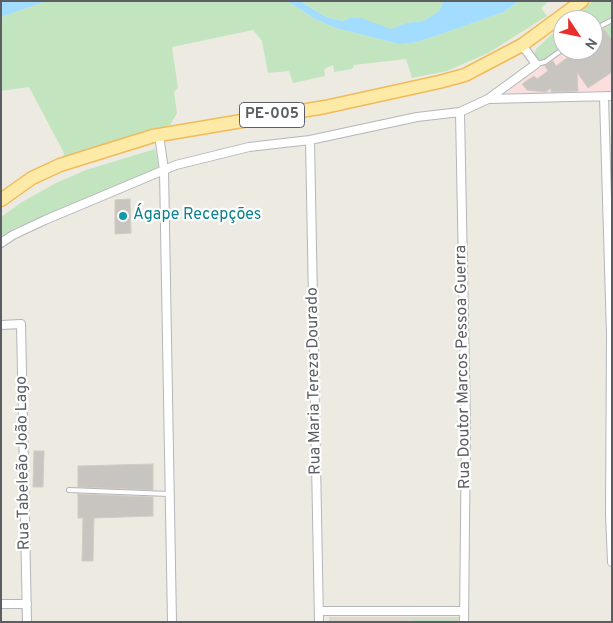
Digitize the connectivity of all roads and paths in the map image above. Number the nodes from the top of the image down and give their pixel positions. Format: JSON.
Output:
{"nodes":[{"id":1,"x":582,"y":1,"type":"edge"},
{"id":2,"x":522,"y":45,"type":"junction"},
{"id":3,"x":553,"y":56,"type":"edge"},
{"id":4,"x":536,"y":64,"type":"junction"},
{"id":5,"x":608,"y":97,"type":"edge"},
{"id":6,"x":488,"y":99,"type":"junction"},
{"id":7,"x":460,"y":112,"type":"junction"},
{"id":8,"x":159,"y":135,"type":"junction"},
{"id":9,"x":310,"y":140,"type":"junction"},
{"id":10,"x":164,"y":170,"type":"junction"},
{"id":11,"x":1,"y":200,"type":"edge"},
{"id":12,"x":1,"y":243,"type":"edge"},
{"id":13,"x":1,"y":325,"type":"edge"},
{"id":14,"x":69,"y":490,"type":"dead end"},
{"id":15,"x":169,"y":494,"type":"junction"},
{"id":16,"x":612,"y":562,"type":"edge"},
{"id":17,"x":1,"y":604,"type":"edge"},
{"id":18,"x":27,"y":604,"type":"junction"},
{"id":19,"x":319,"y":611,"type":"junction"},
{"id":20,"x":464,"y":611,"type":"junction"},
{"id":21,"x":27,"y":622,"type":"edge"},
{"id":22,"x":172,"y":622,"type":"edge"},
{"id":23,"x":319,"y":622,"type":"edge"},
{"id":24,"x":464,"y":622,"type":"edge"}],
"edges":[{"from":1,"to":2,"type":"main road","number":"PE-005"},
{"from":2,"to":4,"type":"street"},
{"from":2,"to":8,"type":"main road","number":"PE-005"},
{"from":3,"to":4,"type":"lane"},
{"from":4,"to":6,"type":"street"},
{"from":5,"to":6,"type":"street"},
{"from":5,"to":16,"type":"street"},
{"from":6,"to":7,"type":"street"},
{"from":7,"to":9,"type":"street"},
{"from":7,"to":20,"type":"street","name":"Rua Doutor Marcos Pessoa Guerra"},
{"from":8,"to":10,"type":"street"},
{"from":8,"to":11,"type":"main road","number":"PE-005"},
{"from":9,"to":10,"type":"street"},
{"from":9,"to":19,"type":"street","name":"Rua Maria Tereza Dourado"},
{"from":10,"to":12,"type":"street"},
{"from":10,"to":15,"type":"street"},
{"from":13,"to":18,"type":"street","name":"Rua Tabeleão João Lago"},
{"from":14,"to":15,"type":"lane"},
{"from":15,"to":22,"type":"street"},
{"from":17,"to":18,"type":"street"},
{"from":18,"to":21,"type":"street","name":"Rua Tabeleão João Lago"},
{"from":19,"to":20,"type":"street"},
{"from":19,"to":23,"type":"street","name":"Rua Maria Tereza Dourado"},
{"from":20,"to":24,"type":"street","name":"Rua Doutor Marcos Pessoa Guerra"}]}
